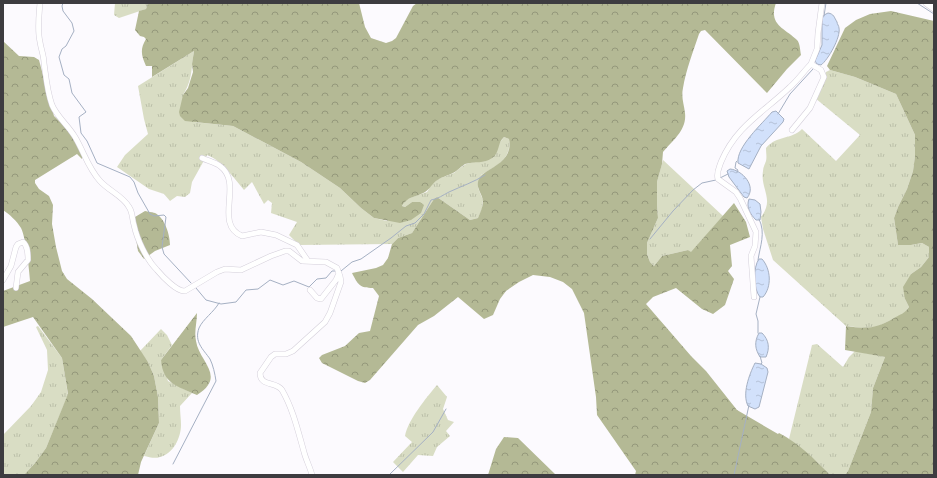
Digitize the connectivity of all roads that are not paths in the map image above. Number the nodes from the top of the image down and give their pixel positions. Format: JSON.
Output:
{"nodes":[{"id":1,"x":40,"y":3,"type":"edge"},
{"id":2,"x":822,"y":3,"type":"edge"},
{"id":3,"x":927,"y":3,"type":"edge"},
{"id":4,"x":934,"y":8,"type":"edge"},
{"id":5,"x":811,"y":64,"type":"junction"},
{"id":6,"x":792,"y":130,"type":"dead end"},
{"id":7,"x":202,"y":158,"type":"dead end"},
{"id":8,"x":308,"y":261,"type":"junction"},
{"id":9,"x":339,"y":272,"type":"junction"},
{"id":10,"x":3,"y":280,"type":"edge"},
{"id":11,"x":16,"y":288,"type":"dead end"},
{"id":12,"x":310,"y":290,"type":"dead end"},
{"id":13,"x":754,"y":297,"type":"dead end"},
{"id":14,"x":312,"y":475,"type":"edge"}],
"edges":[{"from":1,"to":8,"type":"street"},
{"from":2,"to":5,"type":"street"},
{"from":3,"to":4,"type":"street"},
{"from":5,"to":6,"type":"street"},
{"from":5,"to":13,"type":"street"},
{"from":7,"to":8,"type":"street"},
{"from":8,"to":9,"type":"street"},
{"from":9,"to":12,"type":"street"},
{"from":9,"to":14,"type":"street"},
{"from":10,"to":11,"type":"street"}]}
